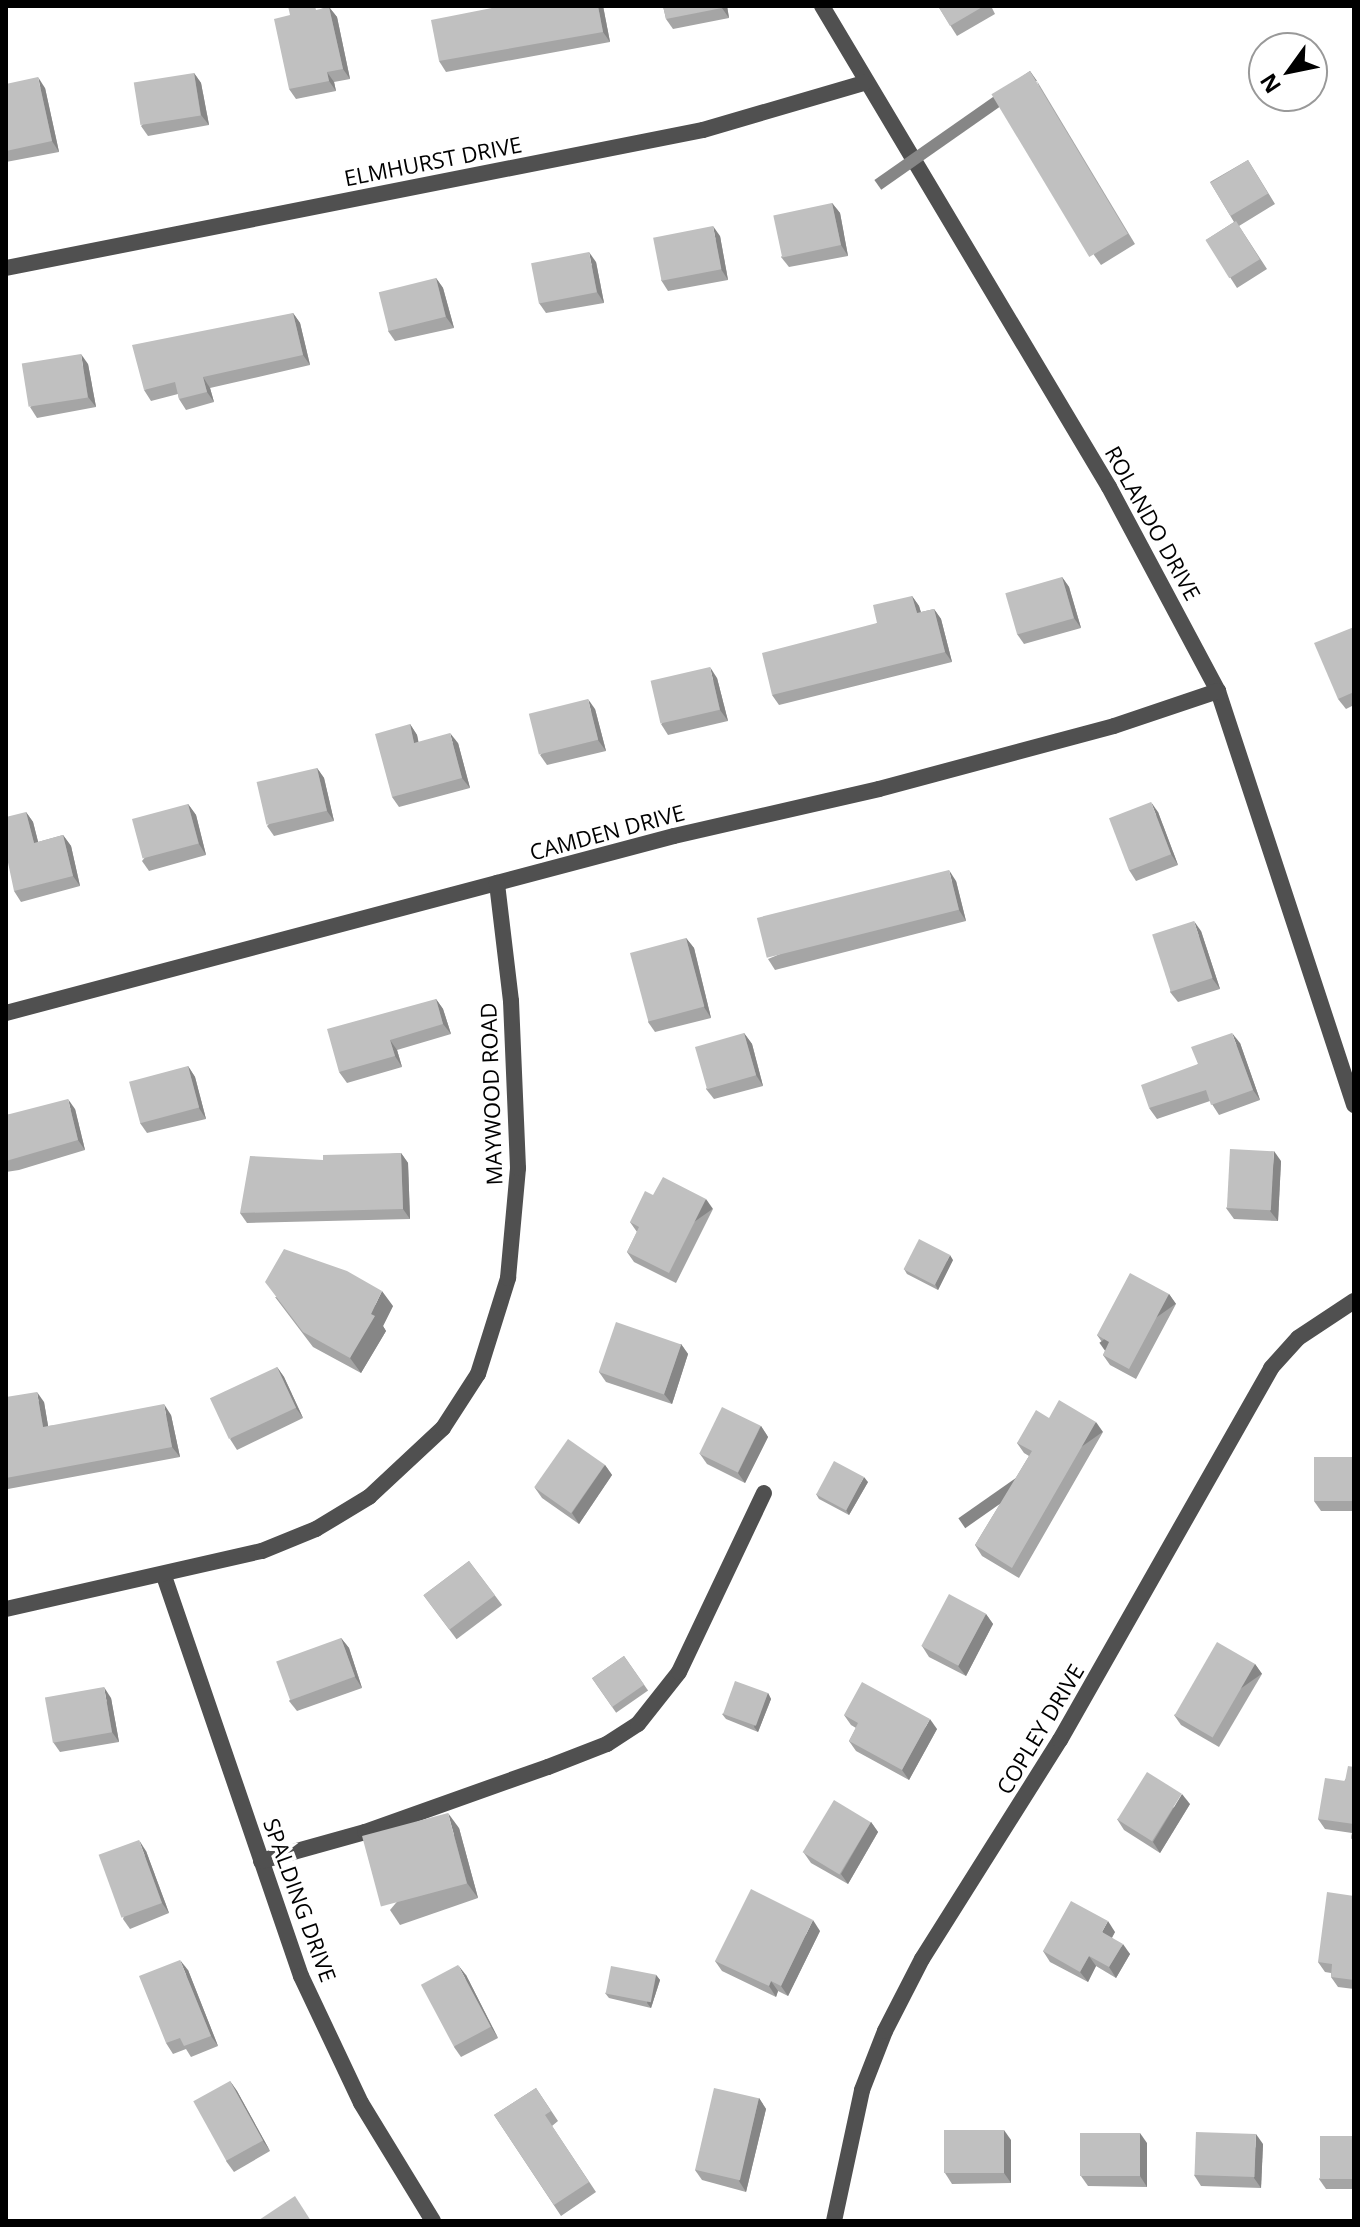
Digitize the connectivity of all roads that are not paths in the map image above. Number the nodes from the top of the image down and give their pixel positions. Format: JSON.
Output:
{"nodes":[{"id":1,"x":822,"y":6,"type":"edge"},
{"id":2,"x":864,"y":83,"type":"junction"},
{"id":3,"x":6,"y":268,"type":"edge"},
{"id":4,"x":1218,"y":691,"type":"junction"},
{"id":5,"x":497,"y":883,"type":"junction"},
{"id":6,"x":6,"y":1013,"type":"edge"},
{"id":7,"x":1354,"y":1105,"type":"edge"},
{"id":8,"x":1354,"y":1301,"type":"edge"},
{"id":9,"x":764,"y":1493,"type":"dead end"},
{"id":10,"x":164,"y":1576,"type":"junction"},
{"id":11,"x":6,"y":1609,"type":"edge"},
{"id":12,"x":261,"y":1861,"type":"junction"},
{"id":13,"x":433,"y":2221,"type":"edge"},
{"id":14,"x":834,"y":2221,"type":"edge"}],
"edges":[{"from":1,"to":2,"type":"street","name":"ROLANDO DRIVE"},
{"from":2,"to":3,"type":"street","name":"ELMHURST DRIVE"},
{"from":2,"to":4,"type":"street","name":"ROLANDO DRIVE"},
{"from":4,"to":5,"type":"street","name":"CAMDEN DRIVE"},
{"from":4,"to":7,"type":"street","name":"ROLANDO DRIVE"},
{"from":5,"to":6,"type":"street","name":"CAMDEN DRIVE"},
{"from":5,"to":10,"type":"street","name":"MAYWOOD ROAD"},
{"from":8,"to":14,"type":"street","name":"COPLEY DRIVE"},
{"from":9,"to":12,"type":"street"},
{"from":10,"to":11,"type":"street","name":"MAYWOOD ROAD"},
{"from":10,"to":12,"type":"street","name":"SPALDING DRIVE"},
{"from":12,"to":13,"type":"street","name":"SPALDING DRIVE"}]}
